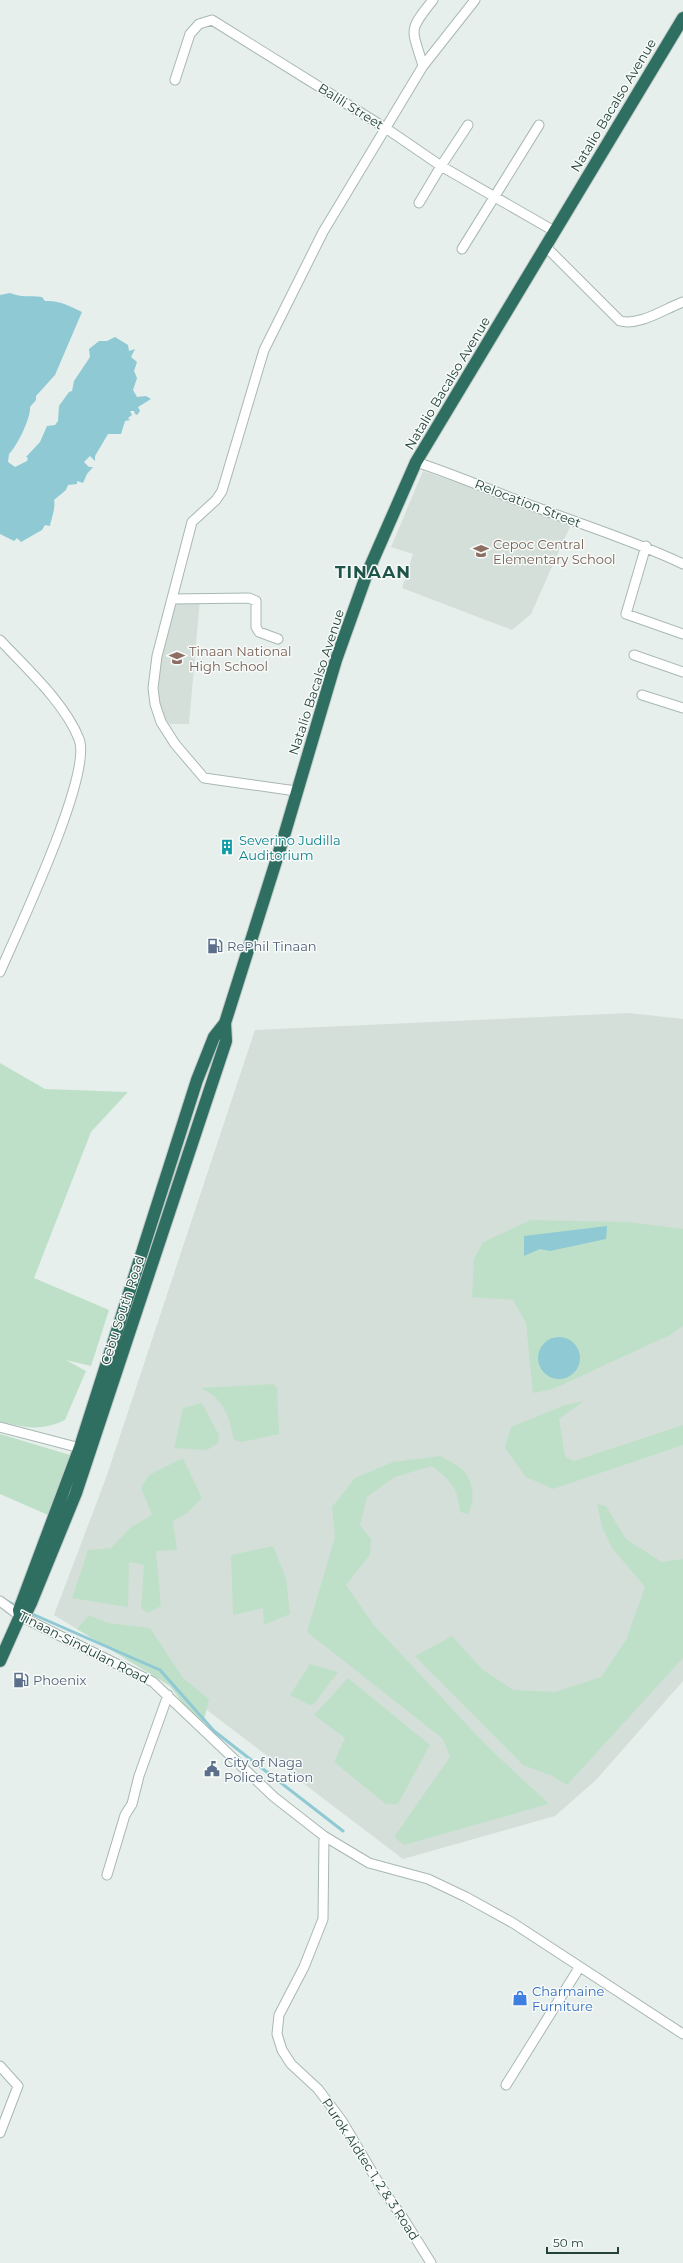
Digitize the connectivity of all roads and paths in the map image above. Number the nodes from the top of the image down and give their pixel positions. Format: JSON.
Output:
{"nodes":[{"id":1,"x":433,"y":0,"type":"edge"},
{"id":2,"x":475,"y":0,"type":"edge"},
{"id":3,"x":683,"y":18,"type":"edge"},
{"id":4,"x":423,"y":66,"type":"junction"},
{"id":5,"x":175,"y":80,"type":"dead end"},
{"id":6,"x":468,"y":125,"type":"dead end"},
{"id":7,"x":539,"y":125,"type":"dead end"},
{"id":8,"x":387,"y":129,"type":"junction"},
{"id":9,"x":440,"y":166,"type":"junction"},
{"id":10,"x":494,"y":195,"type":"junction"},
{"id":11,"x":419,"y":203,"type":"dead end"},
{"id":12,"x":554,"y":231,"type":"junction"},
{"id":13,"x":546,"y":247,"type":"junction"},
{"id":14,"x":462,"y":249,"type":"dead end"},
{"id":15,"x":683,"y":302,"type":"edge"},
{"id":16,"x":416,"y":462,"type":"junction"},
{"id":17,"x":646,"y":546,"type":"junction"},
{"id":18,"x":683,"y":564,"type":"edge"},
{"id":19,"x":173,"y":599,"type":"junction"},
{"id":20,"x":683,"y":634,"type":"edge"},
{"id":21,"x":0,"y":640,"type":"edge"},
{"id":22,"x":278,"y":640,"type":"dead end"},
{"id":23,"x":634,"y":655,"type":"dead end"},
{"id":24,"x":683,"y":672,"type":"edge"},
{"id":25,"x":642,"y":695,"type":"dead end"},
{"id":26,"x":683,"y":708,"type":"edge"},
{"id":27,"x":296,"y":791,"type":"junction"},
{"id":28,"x":0,"y":972,"type":"edge"},
{"id":29,"x":0,"y":1427,"type":"edge"},
{"id":30,"x":85,"y":1449,"type":"junction"},
{"id":31,"x":0,"y":1601,"type":"edge"},
{"id":32,"x":24,"y":1608,"type":"junction"},
{"id":33,"x":0,"y":1661,"type":"edge"},
{"id":34,"x":168,"y":1695,"type":"junction"},
{"id":35,"x":324,"y":1836,"type":"junction"},
{"id":36,"x":108,"y":1875,"type":"dead end"},
{"id":37,"x":580,"y":1968,"type":"junction"},
{"id":38,"x":683,"y":2034,"type":"edge"},
{"id":39,"x":0,"y":2066,"type":"edge"},
{"id":40,"x":506,"y":2085,"type":"dead end"},
{"id":41,"x":0,"y":2133,"type":"edge"},
{"id":42,"x":430,"y":2263,"type":"edge"}],
"edges":[{"from":1,"to":4,"type":"street"},
{"from":2,"to":4,"type":"street"},
{"from":3,"to":12,"type":"highway","name":"Natalio Bacalso Avenue"},
{"from":4,"to":8,"type":"street"},
{"from":5,"to":8,"type":"street","name":"Balili Street"},
{"from":6,"to":9,"type":"street"},
{"from":7,"to":10,"type":"street"},
{"from":8,"to":9,"type":"street","name":"Balili Street"},
{"from":8,"to":19,"type":"street"},
{"from":9,"to":10,"type":"street","name":"Balili Street"},
{"from":9,"to":11,"type":"street"},
{"from":10,"to":12,"type":"street","name":"Balili Street"},
{"from":10,"to":14,"type":"street"},
{"from":12,"to":13,"type":"highway","name":"Natalio Bacalso Avenue"},
{"from":13,"to":15,"type":"street"},
{"from":13,"to":16,"type":"highway","name":"Natalio Bacalso Avenue"},
{"from":16,"to":17,"type":"street","name":"Relocation Street"},
{"from":16,"to":27,"type":"highway","name":"Natalio Bacalso Avenue"},
{"from":17,"to":18,"type":"street","name":"Relocation Street"},
{"from":17,"to":20,"type":"street"},
{"from":19,"to":22,"type":"street"},
{"from":19,"to":27,"type":"street"},
{"from":21,"to":28,"type":"street"},
{"from":23,"to":24,"type":"street"},
{"from":25,"to":26,"type":"street"},
{"from":27,"to":30,"type":"highway","name":"Cebu South Road"},
{"from":29,"to":30,"type":"street"},
{"from":30,"to":32,"type":"highway","name":"Cebu South Road"},
{"from":31,"to":32,"type":"street","name":"Tinaan-Sindulan Road"},
{"from":32,"to":33,"type":"highway","name":"Cebu South Road"},
{"from":32,"to":34,"type":"street","name":"Tinaan-Sindulan Road"},
{"from":34,"to":35,"type":"street","name":"Tinaan-Sindulan Road"},
{"from":34,"to":36,"type":"street"},
{"from":35,"to":37,"type":"street","name":"Tinaan-Sindulan Road"},
{"from":35,"to":42,"type":"street","name":"Purok Aidtec 1, 2 & 3 Road"},
{"from":37,"to":38,"type":"street","name":"Tinaan-Sindulan Road"},
{"from":37,"to":40,"type":"street"},
{"from":39,"to":41,"type":"street"}]}
